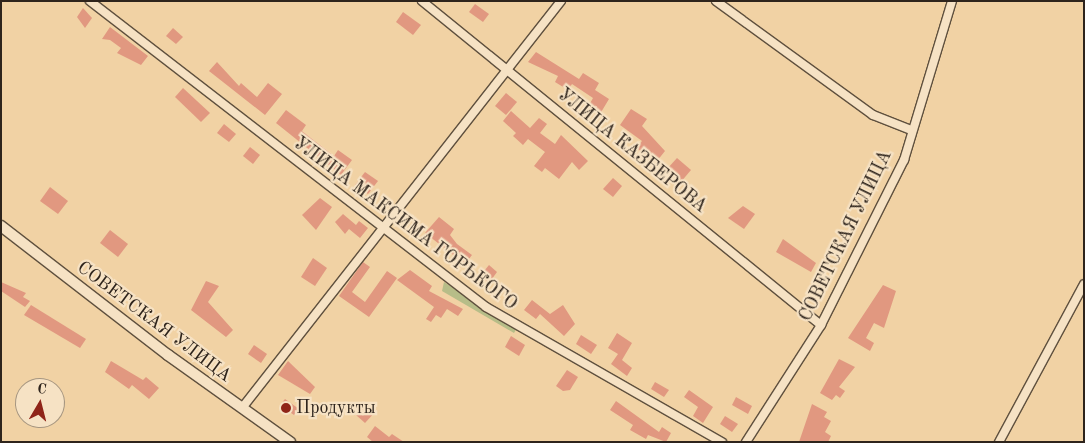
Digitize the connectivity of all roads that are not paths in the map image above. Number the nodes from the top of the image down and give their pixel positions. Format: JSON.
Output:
{"nodes":[{"id":1,"x":90,"y":1,"type":"edge"},
{"id":2,"x":422,"y":1,"type":"edge"},
{"id":3,"x":561,"y":1,"type":"edge"},
{"id":4,"x":716,"y":1,"type":"edge"},
{"id":5,"x":952,"y":1,"type":"edge"},
{"id":6,"x":510,"y":72,"type":"junction"},
{"id":7,"x":911,"y":130,"type":"junction"},
{"id":8,"x":1,"y":226,"type":"edge"},
{"id":9,"x":381,"y":230,"type":"junction"},
{"id":10,"x":1084,"y":284,"type":"edge"},
{"id":11,"x":821,"y":325,"type":"junction"},
{"id":12,"x":242,"y":408,"type":"junction"},
{"id":13,"x":290,"y":442,"type":"edge"},
{"id":14,"x":722,"y":442,"type":"edge"},
{"id":15,"x":746,"y":442,"type":"edge"},
{"id":16,"x":999,"y":442,"type":"edge"}],
"edges":[{"from":1,"to":9,"type":"street","name":"УЛИЦА МАКСИМА ГОРЬКОГО"},
{"from":2,"to":6,"type":"street","name":"УЛИЦА КАЗБЕРОВА"},
{"from":3,"to":6,"type":"street"},
{"from":4,"to":7,"type":"street"},
{"from":5,"to":7,"type":"street","name":"СОВЕТСКАЯ УЛИЦА"},
{"from":6,"to":9,"type":"street"},
{"from":6,"to":11,"type":"street","name":"УЛИЦА КАЗБЕРОВА"},
{"from":7,"to":11,"type":"street","name":"СОВЕТСКАЯ УЛИЦА"},
{"from":8,"to":12,"type":"street","name":"СОВЕТСКАЯ УЛИЦА"},
{"from":9,"to":12,"type":"street"},
{"from":9,"to":14,"type":"street","name":"УЛИЦА МАКСИМА ГОРЬКОГО"},
{"from":10,"to":16,"type":"street"},
{"from":11,"to":15,"type":"street","name":"СОВЕТСКАЯ УЛИЦА"},
{"from":12,"to":13,"type":"street","name":"СОВЕТСКАЯ УЛИЦА"}]}
